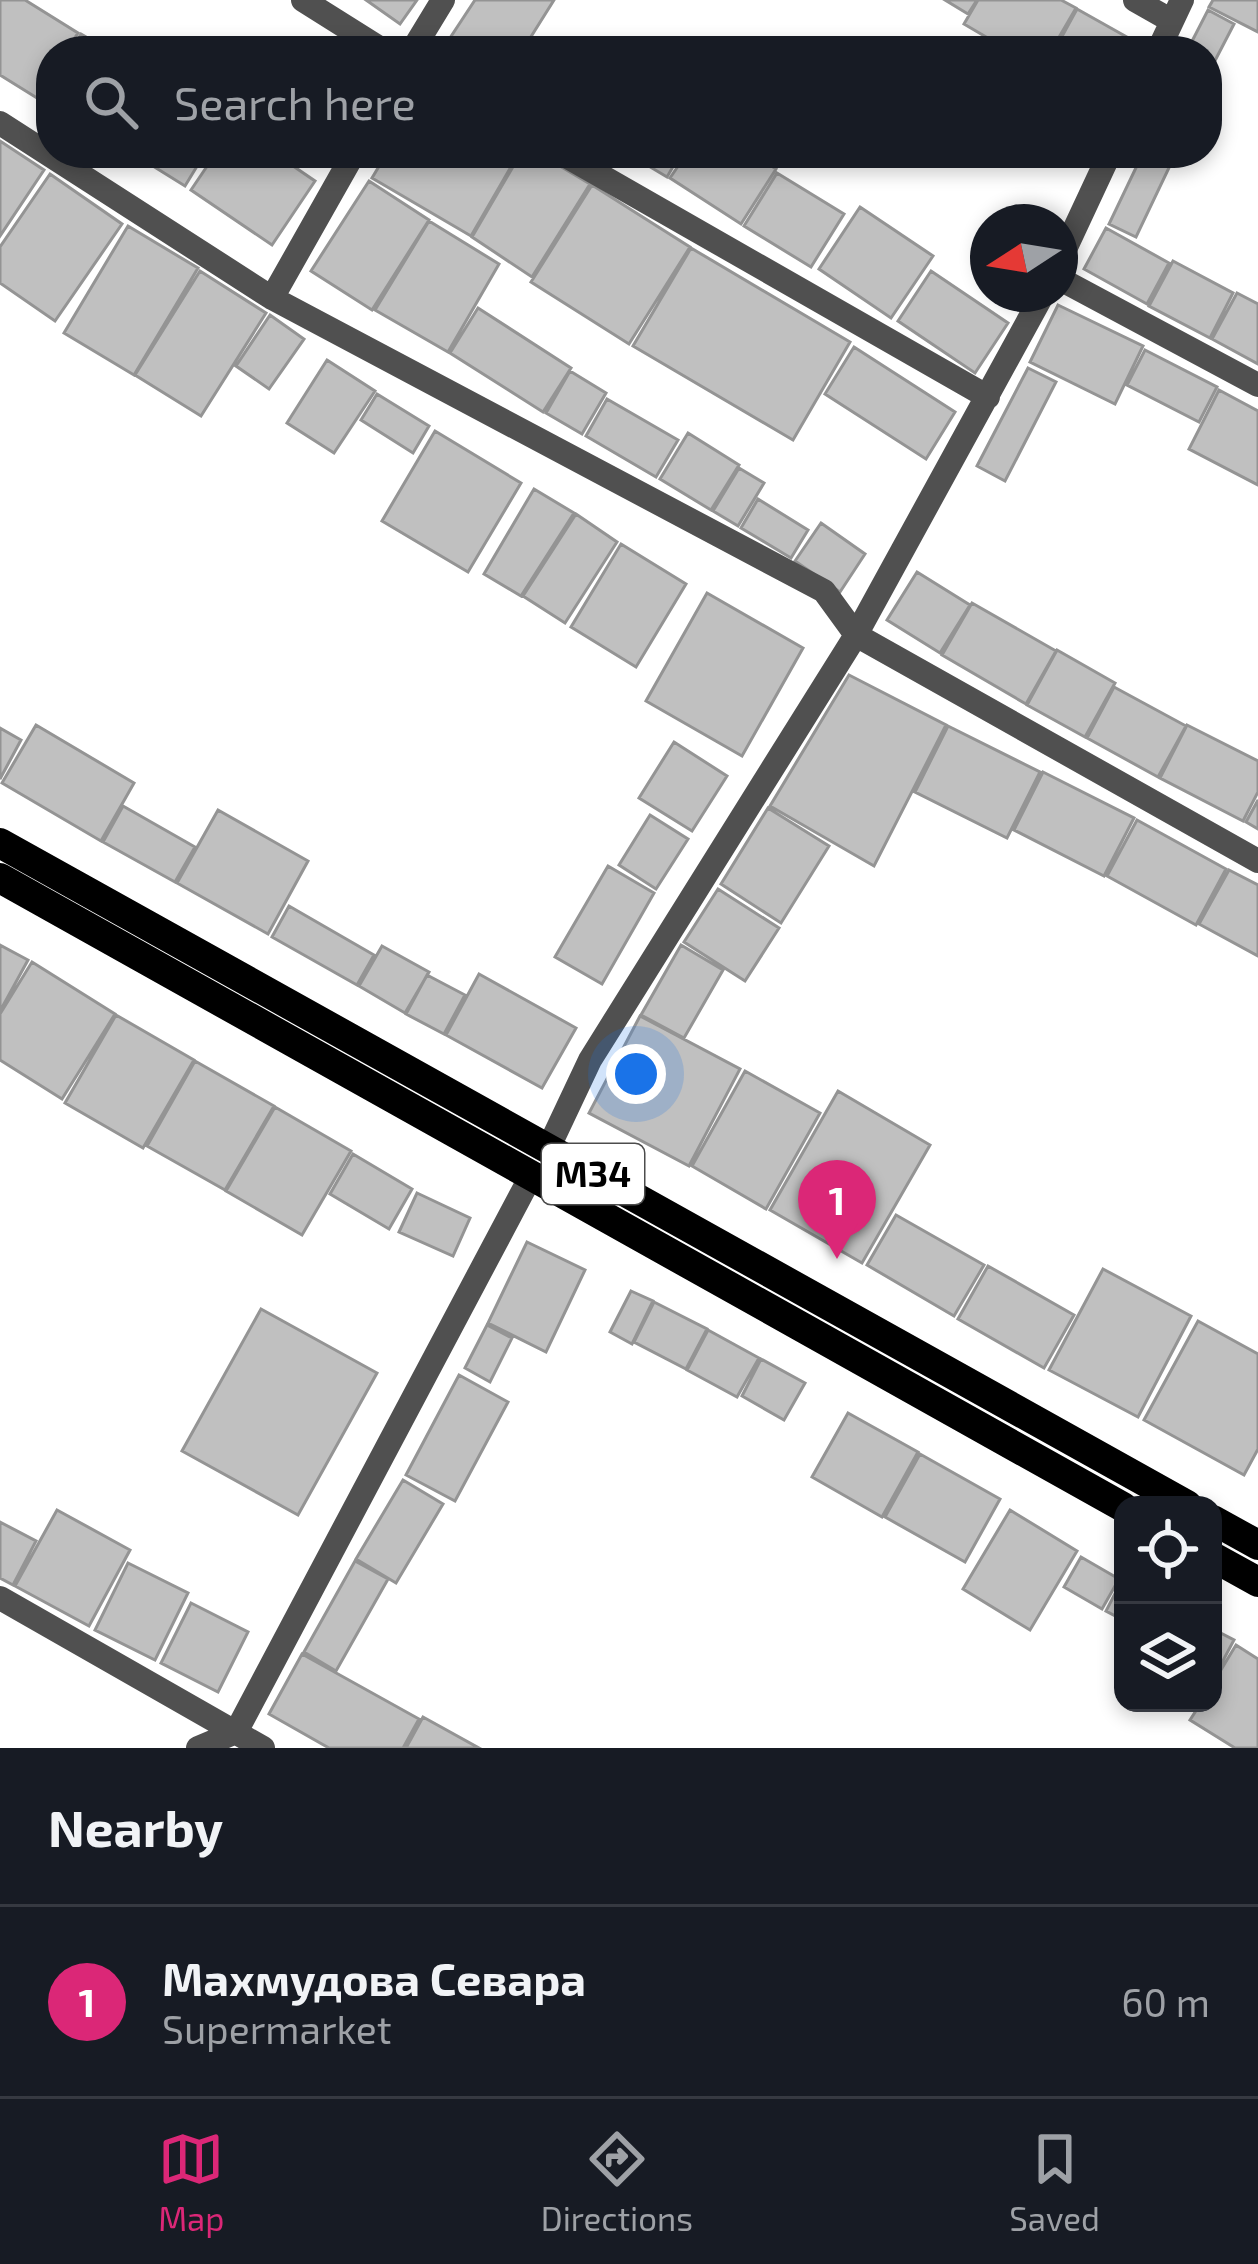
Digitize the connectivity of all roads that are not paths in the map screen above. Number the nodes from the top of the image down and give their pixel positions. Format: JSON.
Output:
{"nodes":[{"id":1,"x":303,"y":0,"type":"edge"},
{"id":2,"x":443,"y":0,"type":"edge"},
{"id":3,"x":1135,"y":0,"type":"edge"},
{"id":4,"x":1177,"y":10,"type":"edge"},
{"id":5,"x":360,"y":36,"type":"edge"},
{"id":6,"x":421,"y":36,"type":"edge"},
{"id":7,"x":0,"y":123,"type":"edge"},
{"id":8,"x":36,"y":146,"type":"edge"},
{"id":9,"x":70,"y":168,"type":"edge"},
{"id":10,"x":346,"y":168,"type":"edge"},
{"id":11,"x":587,"y":168,"type":"edge"},
{"id":12,"x":1103,"y":168,"type":"edge"},
{"id":13,"x":1078,"y":221,"type":"edge"},
{"id":14,"x":1078,"y":289,"type":"edge"},
{"id":15,"x":272,"y":298,"type":"junction"},
{"id":16,"x":1033,"y":312,"type":"edge"},
{"id":17,"x":1258,"y":385,"type":"edge"},
{"id":18,"x":988,"y":397,"type":"junction"},
{"id":19,"x":856,"y":635,"type":"junction"},
{"id":20,"x":0,"y":843,"type":"edge"},
{"id":21,"x":1258,"y":861,"type":"edge"},
{"id":22,"x":0,"y":878,"type":"edge"},
{"id":23,"x":548,"y":1149,"type":"junction"},
{"id":24,"x":531,"y":1176,"type":"junction"},
{"id":25,"x":1171,"y":1496,"type":"edge"},
{"id":26,"x":1114,"y":1502,"type":"edge"},
{"id":27,"x":1222,"y":1525,"type":"edge"},
{"id":28,"x":1258,"y":1545,"type":"edge"},
{"id":29,"x":1222,"y":1562,"type":"edge"},
{"id":30,"x":1258,"y":1582,"type":"edge"},
{"id":31,"x":0,"y":1598,"type":"edge"},
{"id":32,"x":236,"y":1732,"type":"junction"},
{"id":33,"x":198,"y":1748,"type":"edge"},
{"id":34,"x":263,"y":1748,"type":"edge"}],
"edges":[{"from":1,"to":5,"type":"street"},
{"from":2,"to":6,"type":"street"},
{"from":3,"to":4,"type":"street"},
{"from":7,"to":8,"type":"street"},
{"from":9,"to":15,"type":"street"},
{"from":10,"to":15,"type":"street"},
{"from":11,"to":18,"type":"street"},
{"from":12,"to":13,"type":"street"},
{"from":14,"to":17,"type":"street"},
{"from":15,"to":19,"type":"street"},
{"from":16,"to":18,"type":"street"},
{"from":18,"to":19,"type":"street"},
{"from":19,"to":21,"type":"street"},
{"from":19,"to":23,"type":"street"},
{"from":20,"to":23,"type":"main road","number":"M34"},
{"from":22,"to":24,"type":"main road","number":"M34"},
{"from":23,"to":25,"type":"main road","number":"M34"},
{"from":24,"to":26,"type":"main road","number":"M34"},
{"from":24,"to":32,"type":"street"},
{"from":27,"to":28,"type":"main road"},
{"from":29,"to":30,"type":"main road"},
{"from":31,"to":32,"type":"street"},
{"from":32,"to":33,"type":"street"},
{"from":32,"to":34,"type":"street"}]}
